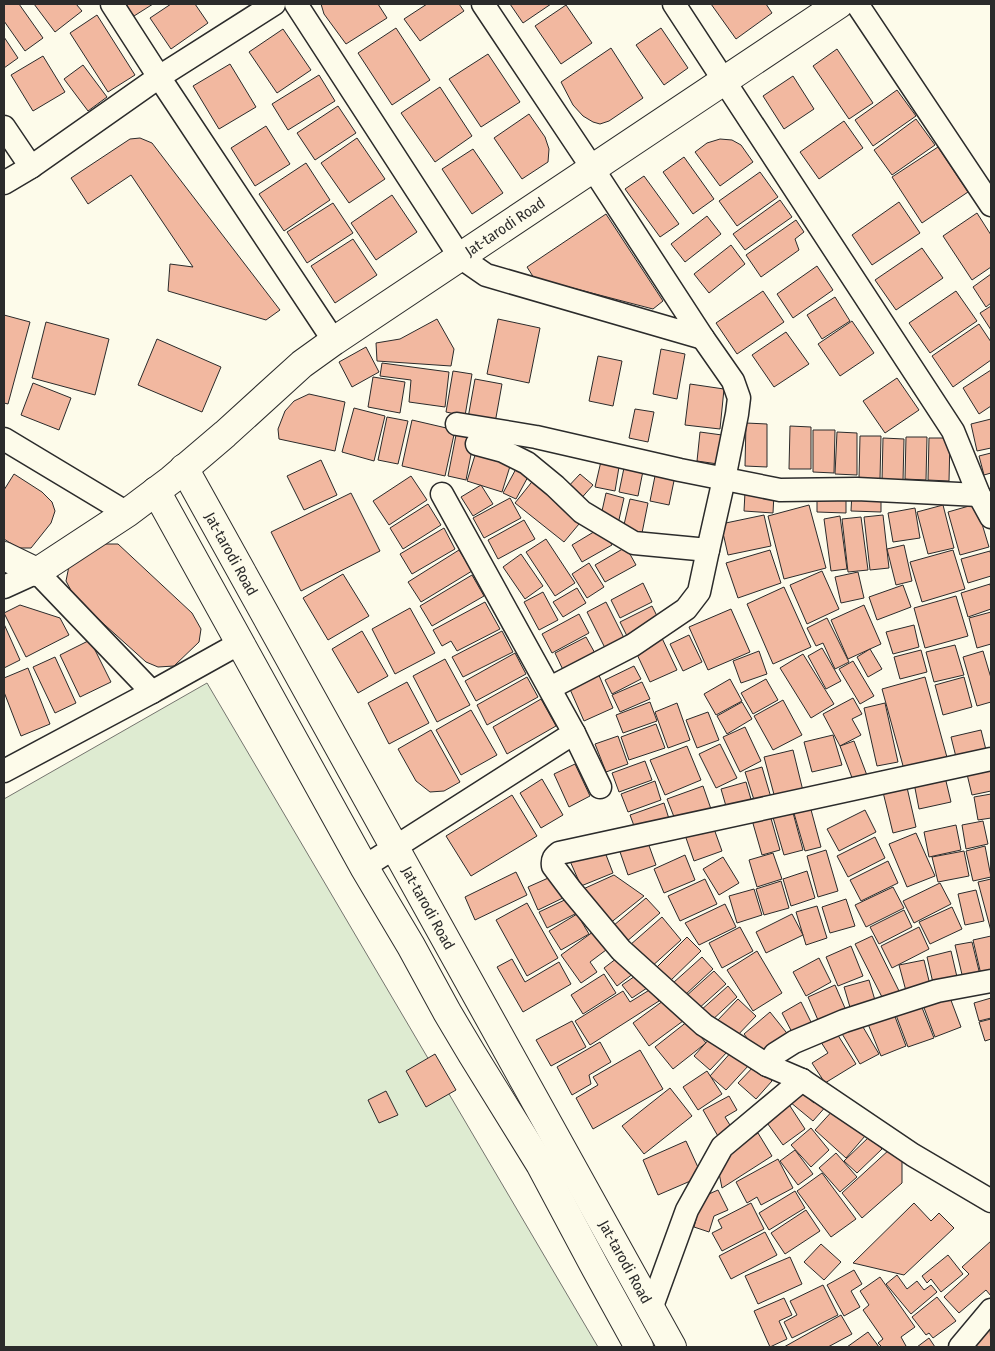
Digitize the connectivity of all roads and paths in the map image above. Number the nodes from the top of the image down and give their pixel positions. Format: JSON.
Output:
{"nodes":[{"id":1,"x":112,"y":4,"type":"edge"},
{"id":2,"x":274,"y":4,"type":"edge"},
{"id":3,"x":296,"y":4,"type":"edge"},
{"id":4,"x":483,"y":4,"type":"edge"},
{"id":5,"x":674,"y":4,"type":"edge"},
{"id":6,"x":839,"y":4,"type":"edge"},
{"id":7,"x":857,"y":4,"type":"edge"},
{"id":8,"x":159,"y":77,"type":"junction"},
{"id":9,"x":724,"y":80,"type":"junction"},
{"id":10,"x":4,"y":127,"type":"edge"},
{"id":11,"x":31,"y":167,"type":"junction"},
{"id":12,"x":593,"y":168,"type":"junction"},
{"id":13,"x":4,"y":183,"type":"edge"},
{"id":14,"x":991,"y":205,"type":"edge"},
{"id":15,"x":460,"y":257,"type":"junction"},
{"id":16,"x":702,"y":338,"type":"junction"},
{"id":17,"x":334,"y":341,"type":"junction"},
{"id":18,"x":457,"y":424,"type":"dead end"},
{"id":19,"x":4,"y":439,"type":"edge"},
{"id":20,"x":477,"y":444,"type":"dead end"},
{"id":21,"x":171,"y":479,"type":"junction"},
{"id":22,"x":724,"y":479,"type":"junction"},
{"id":23,"x":442,"y":494,"type":"dead end"},
{"id":24,"x":979,"y":495,"type":"junction"},
{"id":25,"x":127,"y":513,"type":"junction"},
{"id":26,"x":991,"y":517,"type":"edge"},
{"id":27,"x":708,"y":550,"type":"junction"},
{"id":28,"x":4,"y":556,"type":"edge"},
{"id":29,"x":37,"y":572,"type":"junction"},
{"id":30,"x":4,"y":587,"type":"edge"},
{"id":31,"x":240,"y":643,"type":"junction"},
{"id":32,"x":550,"y":688,"type":"junction"},
{"id":33,"x":152,"y":692,"type":"junction"},
{"id":34,"x":574,"y":733,"type":"junction"},
{"id":35,"x":991,"y":759,"type":"edge"},
{"id":36,"x":4,"y":771,"type":"edge"},
{"id":37,"x":600,"y":787,"type":"dead end"},
{"id":38,"x":394,"y":848,"type":"junction"},
{"id":39,"x":364,"y":867,"type":"junction"},
{"id":40,"x":991,"y":981,"type":"edge"},
{"id":41,"x":767,"y":1065,"type":"junction"},
{"id":42,"x":802,"y":1080,"type":"junction"},
{"id":43,"x":991,"y":1201,"type":"edge"},
{"id":44,"x":651,"y":1310,"type":"junction"},
{"id":45,"x":991,"y":1310,"type":"edge"},
{"id":46,"x":640,"y":1347,"type":"edge"},
{"id":47,"x":672,"y":1347,"type":"edge"},
{"id":48,"x":960,"y":1347,"type":"edge"}],
"edges":[{"from":1,"to":8,"type":"street"},
{"from":2,"to":8,"type":"street"},
{"from":3,"to":15,"type":"street"},
{"from":4,"to":12,"type":"street"},
{"from":5,"to":9,"type":"street"},
{"from":6,"to":9,"type":"street","name":"Jat-tarodi Road"},
{"from":7,"to":14,"type":"street"},
{"from":8,"to":11,"type":"street"},
{"from":8,"to":17,"type":"street"},
{"from":9,"to":12,"type":"street","name":"Jat-tarodi Road"},
{"from":9,"to":24,"type":"street"},
{"from":10,"to":11,"type":"street"},
{"from":11,"to":13,"type":"street"},
{"from":12,"to":15,"type":"street","name":"Jat-tarodi Road"},
{"from":12,"to":16,"type":"street"},
{"from":15,"to":16,"type":"street"},
{"from":15,"to":17,"type":"street","name":"Jat-tarodi Road"},
{"from":16,"to":22,"type":"street"},
{"from":17,"to":21,"type":"street","name":"Jat-tarodi Road"},
{"from":18,"to":22,"type":"street"},
{"from":19,"to":25,"type":"street"},
{"from":20,"to":27,"type":"street"},
{"from":21,"to":25,"type":"street"},
{"from":21,"to":31,"type":"street"},
{"from":21,"to":38,"type":"street","name":"Jat-tarodi Road"},
{"from":22,"to":24,"type":"street"},
{"from":22,"to":27,"type":"street"},
{"from":23,"to":32,"type":"street"},
{"from":24,"to":26,"type":"street"},
{"from":25,"to":29,"type":"street"},
{"from":27,"to":32,"type":"street"},
{"from":28,"to":29,"type":"street"},
{"from":29,"to":30,"type":"street"},
{"from":29,"to":33,"type":"street"},
{"from":31,"to":33,"type":"street"},
{"from":31,"to":39,"type":"street"},
{"from":32,"to":34,"type":"street"},
{"from":33,"to":36,"type":"street"},
{"from":34,"to":37,"type":"street"},
{"from":34,"to":38,"type":"street"},
{"from":35,"to":41,"type":"street"},
{"from":38,"to":39,"type":"street"},
{"from":38,"to":44,"type":"street","name":"Jat-tarodi Road"},
{"from":39,"to":46,"type":"street"},
{"from":40,"to":41,"type":"street"},
{"from":41,"to":42,"type":"street"},
{"from":42,"to":43,"type":"street"},
{"from":42,"to":44,"type":"street"},
{"from":44,"to":47,"type":"street","name":"Jat-tarodi Road"},
{"from":45,"to":48,"type":"street"}]}
